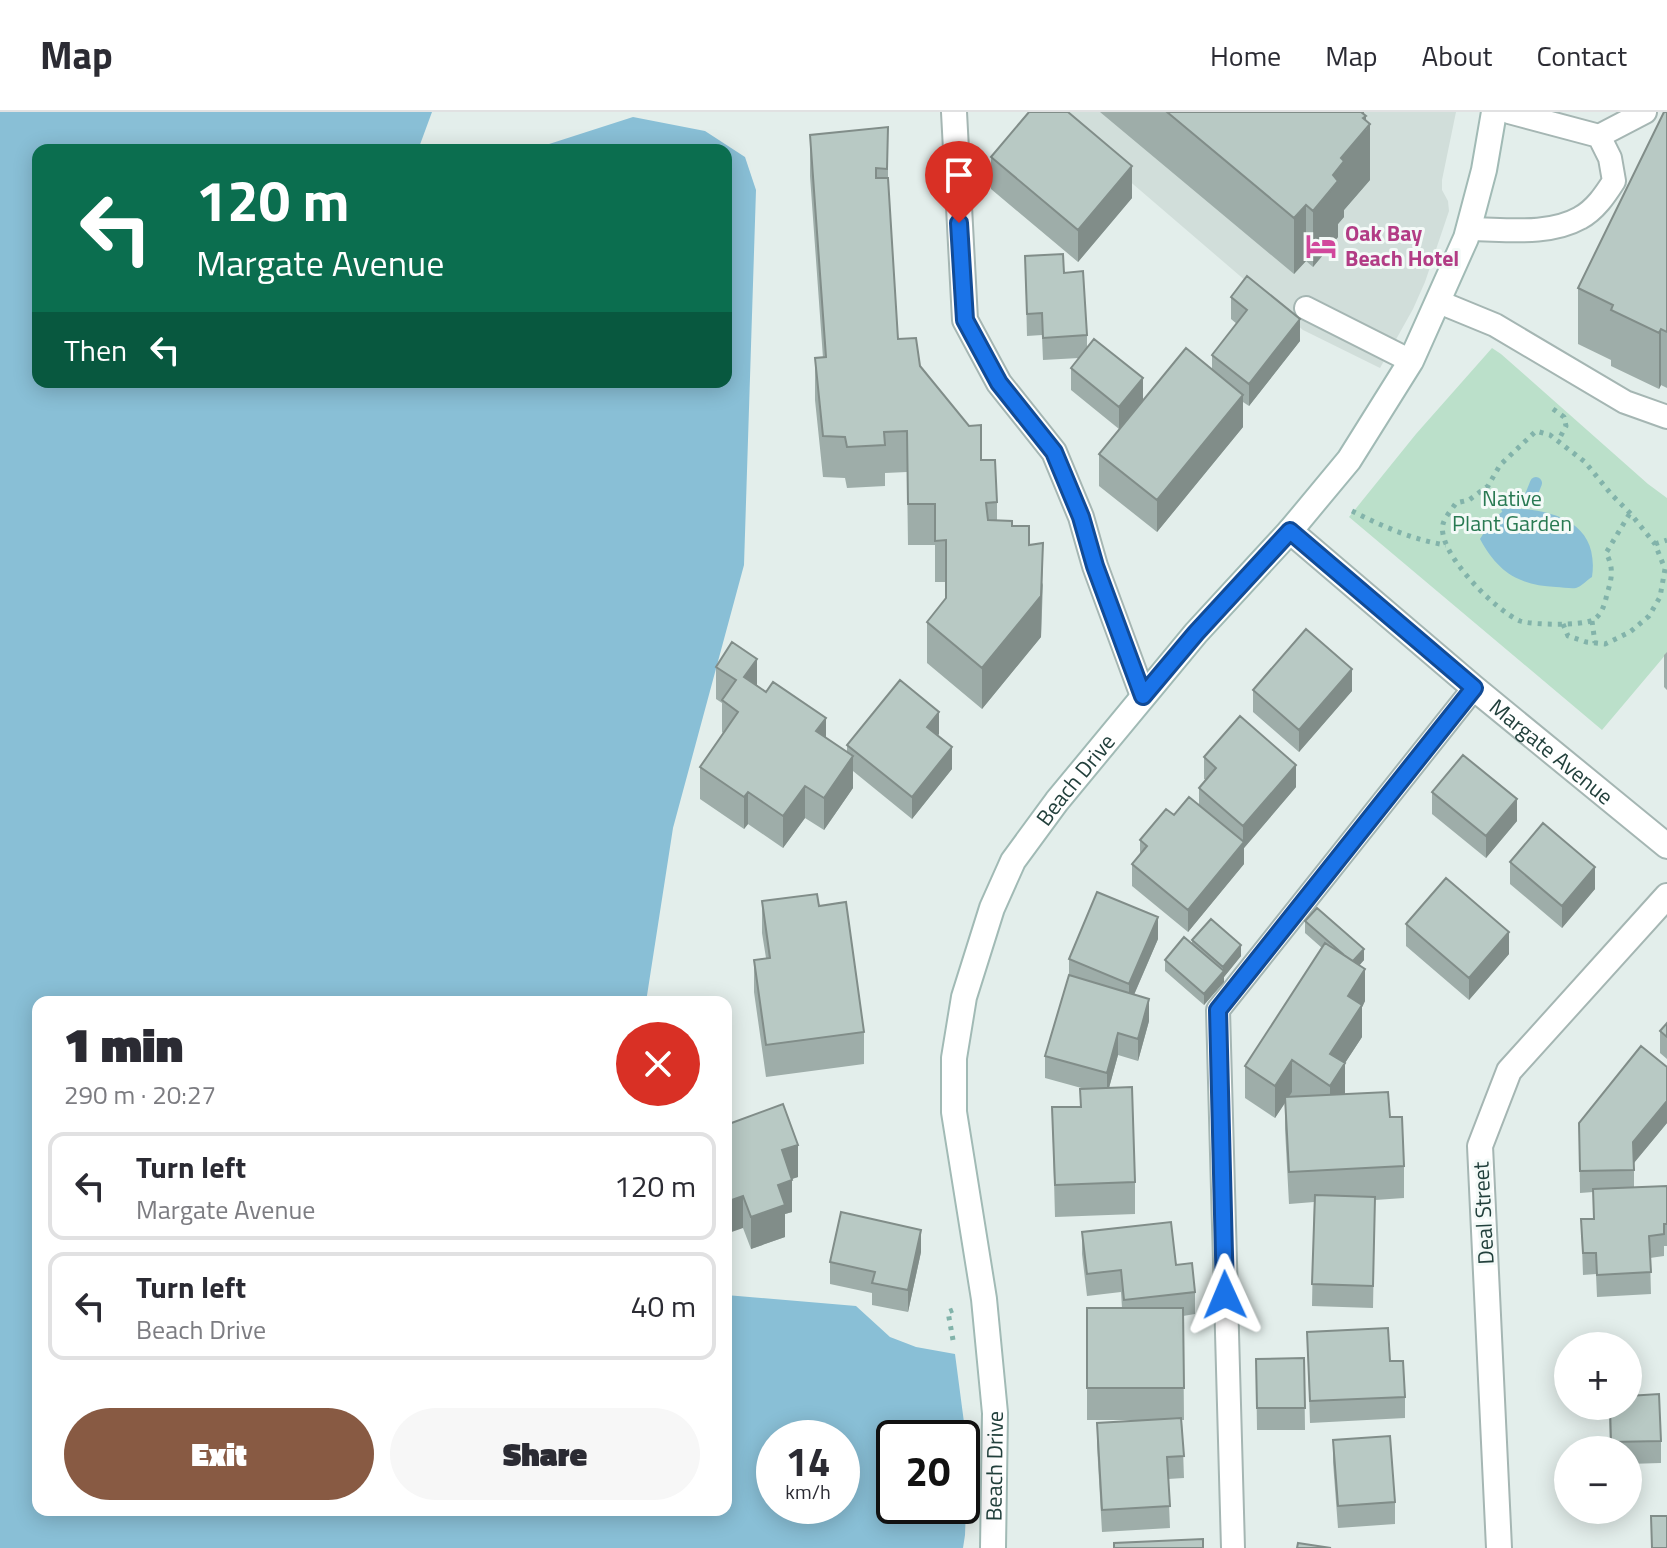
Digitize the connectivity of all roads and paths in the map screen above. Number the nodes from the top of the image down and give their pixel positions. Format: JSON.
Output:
{"nodes":[{"id":1,"x":954,"y":112,"type":"edge"},
{"id":2,"x":1494,"y":112,"type":"edge"},
{"id":3,"x":1509,"y":112,"type":"edge"},
{"id":4,"x":1645,"y":112,"type":"edge"},
{"id":5,"x":1599,"y":136,"type":"junction"},
{"id":6,"x":1469,"y":229,"type":"junction"},
{"id":7,"x":1439,"y":302,"type":"junction"},
{"id":8,"x":1306,"y":308,"type":"dead end"},
{"id":9,"x":1411,"y":361,"type":"junction"},
{"id":10,"x":1553,"y":409,"type":"dead end"},
{"id":11,"x":1667,"y":417,"type":"edge"},
{"id":12,"x":1558,"y":441,"type":"junction"},
{"id":13,"x":1352,"y":511,"type":"dead end"},
{"id":14,"x":1630,"y":513,"type":"junction"},
{"id":15,"x":1290,"y":531,"type":"junction"},
{"id":16,"x":1667,"y":540,"type":"edge"},
{"id":17,"x":1655,"y":544,"type":"junction"},
{"id":18,"x":1447,"y":545,"type":"junction"},
{"id":19,"x":1664,"y":589,"type":"edge"},
{"id":20,"x":1592,"y":621,"type":"junction"},
{"id":21,"x":1563,"y":624,"type":"junction"},
{"id":22,"x":1595,"y":643,"type":"junction"},
{"id":23,"x":1474,"y":688,"type":"junction"},
{"id":24,"x":1143,"y":696,"type":"junction"},
{"id":25,"x":1667,"y":846,"type":"edge"},
{"id":26,"x":1667,"y":896,"type":"edge"},
{"id":27,"x":993,"y":1548,"type":"edge"},
{"id":28,"x":1233,"y":1548,"type":"edge"},
{"id":29,"x":1499,"y":1548,"type":"edge"}],
"edges":[{"from":1,"to":24,"type":"street"},
{"from":2,"to":6,"type":"street","name":"Beach Drive"},
{"from":3,"to":5,"type":"lane"},
{"from":4,"to":5,"type":"lane"},
{"from":5,"to":6,"type":"lane"},
{"from":6,"to":7,"type":"street","name":"Beach Drive"},
{"from":7,"to":9,"type":"street","name":"Beach Drive"},
{"from":7,"to":11,"type":"lane"},
{"from":8,"to":9,"type":"lane"},
{"from":9,"to":15,"type":"street","name":"Beach Drive"},
{"from":10,"to":12,"type":"path"},
{"from":12,"to":14,"type":"path"},
{"from":12,"to":18,"type":"path"},
{"from":13,"to":18,"type":"path"},
{"from":14,"to":17,"type":"path"},
{"from":14,"to":20,"type":"path"},
{"from":15,"to":23,"type":"street","name":"Margate Avenue"},
{"from":15,"to":24,"type":"street","name":"Beach Drive"},
{"from":16,"to":17,"type":"path"},
{"from":17,"to":19,"type":"path"},
{"from":18,"to":21,"type":"path"},
{"from":19,"to":22,"type":"path"},
{"from":20,"to":21,"type":"path"},
{"from":20,"to":22,"type":"path"},
{"from":21,"to":22,"type":"path"},
{"from":23,"to":25,"type":"street","name":"Margate Avenue"},
{"from":23,"to":28,"type":"lane"},
{"from":24,"to":27,"type":"street","name":"Beach Drive"},
{"from":26,"to":29,"type":"street","name":"Deal Street"}]}
